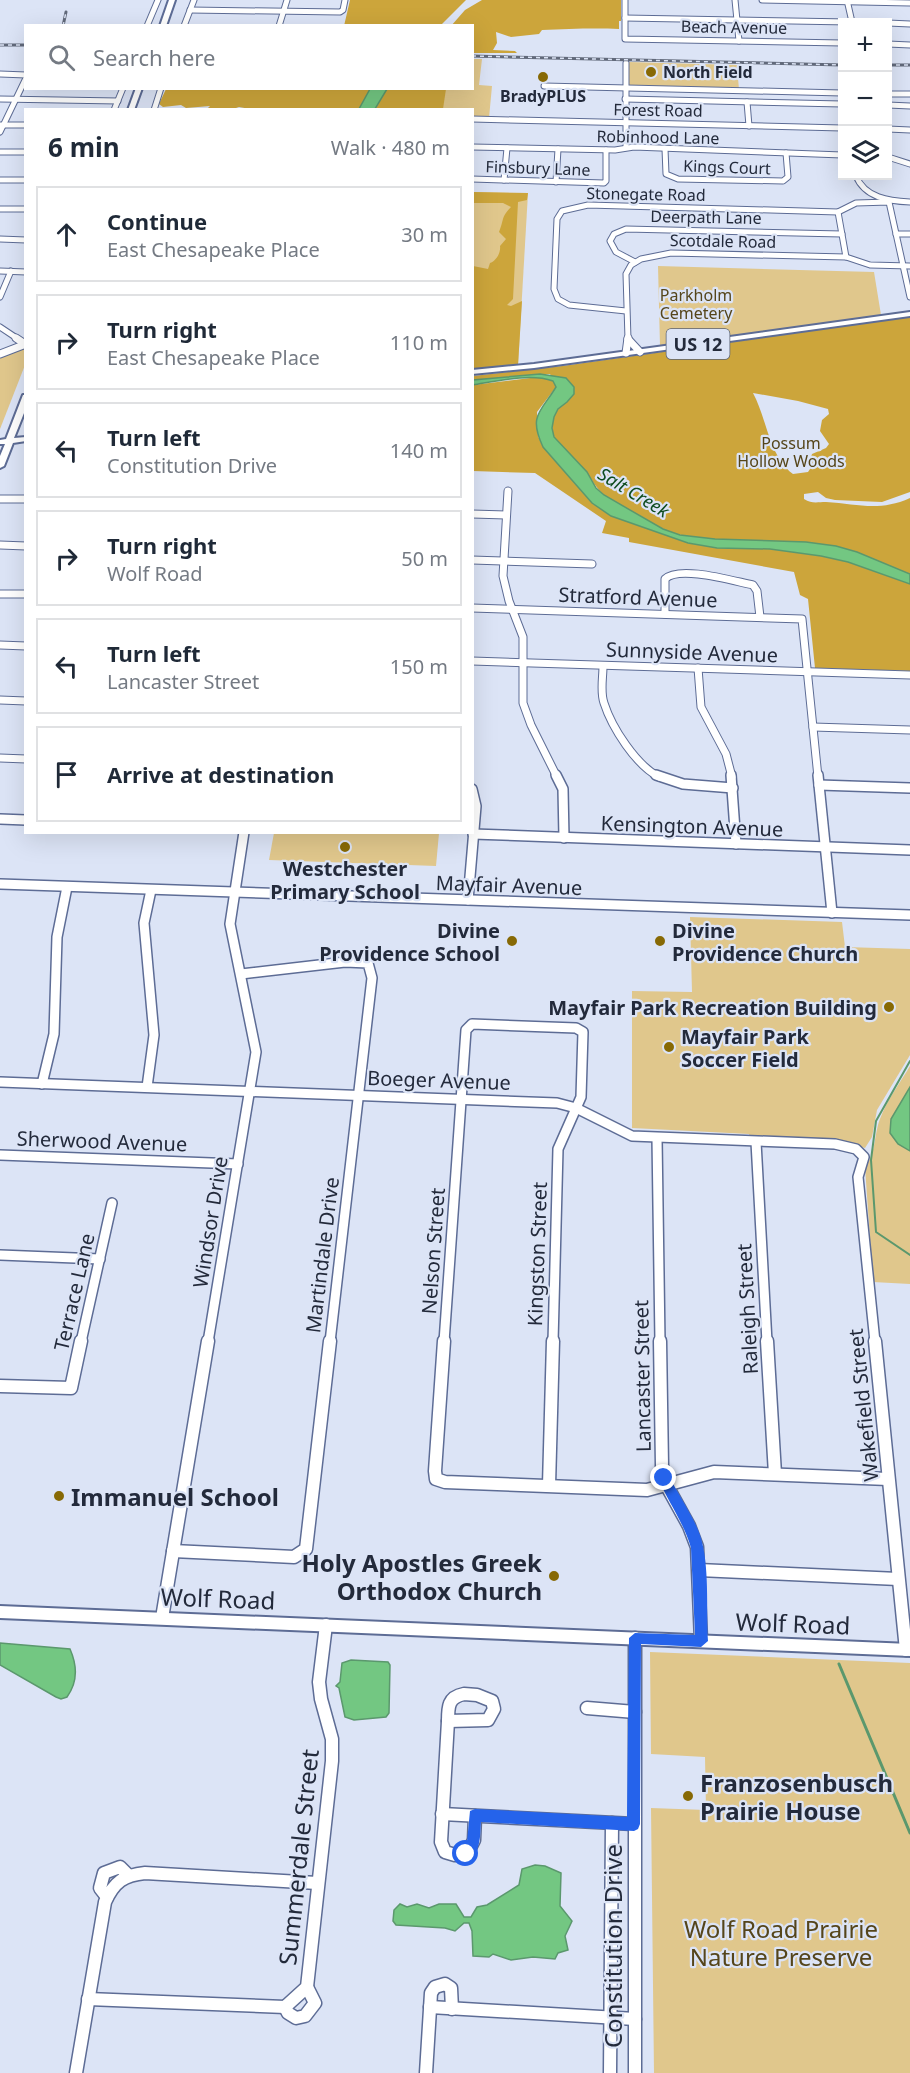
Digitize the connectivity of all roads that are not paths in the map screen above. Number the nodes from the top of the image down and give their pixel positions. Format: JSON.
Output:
{"nodes":[{"id":1,"x":158,"y":0,"type":"edge"},
{"id":2,"x":172,"y":0,"type":"edge"},
{"id":3,"x":178,"y":0,"type":"edge"},
{"id":4,"x":194,"y":0,"type":"edge"},
{"id":5,"x":287,"y":0,"type":"edge"},
{"id":6,"x":345,"y":0,"type":"edge"},
{"id":7,"x":625,"y":0,"type":"edge"},
{"id":8,"x":735,"y":0,"type":"edge"},
{"id":9,"x":762,"y":0,"type":"edge"},
{"id":10,"x":847,"y":1,"type":"edge"},
{"id":11,"x":910,"y":3,"type":"edge"},
{"id":12,"x":190,"y":9,"type":"junction"},
{"id":13,"x":284,"y":11,"type":"junction"},
{"id":14,"x":625,"y":18,"type":"junction"},
{"id":15,"x":850,"y":18,"type":"edge"},
{"id":16,"x":737,"y":20,"type":"junction"},
{"id":17,"x":838,"y":22,"type":"edge"},
{"id":18,"x":892,"y":23,"type":"edge"},
{"id":19,"x":148,"y":24,"type":"edge"},
{"id":20,"x":164,"y":24,"type":"edge"},
{"id":21,"x":169,"y":24,"type":"edge"},
{"id":22,"x":185,"y":24,"type":"edge"},
{"id":23,"x":280,"y":24,"type":"edge"},
{"id":24,"x":910,"y":24,"type":"edge"},
{"id":25,"x":739,"y":41,"type":"junction"},
{"id":26,"x":838,"y":43,"type":"edge"},
{"id":27,"x":892,"y":44,"type":"edge"},
{"id":28,"x":910,"y":45,"type":"edge"},
{"id":29,"x":626,"y":63,"type":"dead end"},
{"id":30,"x":0,"y":74,"type":"edge"},
{"id":31,"x":24,"y":77,"type":"edge"},
{"id":32,"x":24,"y":81,"type":"edge"},
{"id":33,"x":544,"y":86,"type":"dead end"},
{"id":34,"x":626,"y":87,"type":"junction"},
{"id":35,"x":122,"y":90,"type":"edge"},
{"id":36,"x":138,"y":90,"type":"edge"},
{"id":37,"x":143,"y":90,"type":"edge"},
{"id":38,"x":160,"y":90,"type":"edge"},
{"id":39,"x":838,"y":93,"type":"edge"},
{"id":40,"x":892,"y":94,"type":"edge"},
{"id":41,"x":910,"y":94,"type":"edge"},
{"id":42,"x":0,"y":99,"type":"edge"},
{"id":43,"x":15,"y":99,"type":"junction"},
{"id":44,"x":626,"y":99,"type":"junction"},
{"id":45,"x":118,"y":101,"type":"junction"},
{"id":46,"x":747,"y":102,"type":"junction"},
{"id":47,"x":838,"y":104,"type":"edge"},
{"id":48,"x":892,"y":105,"type":"edge"},
{"id":49,"x":910,"y":106,"type":"edge"},
{"id":50,"x":115,"y":108,"type":"edge"},
{"id":51,"x":132,"y":108,"type":"edge"},
{"id":52,"x":137,"y":108,"type":"edge"},
{"id":53,"x":155,"y":108,"type":"edge"},
{"id":54,"x":474,"y":119,"type":"edge"},
{"id":55,"x":626,"y":123,"type":"junction"},
{"id":56,"x":2,"y":125,"type":"edge"},
{"id":57,"x":24,"y":125,"type":"edge"},
{"id":58,"x":749,"y":126,"type":"junction"},
{"id":59,"x":838,"y":128,"type":"edge"},
{"id":60,"x":892,"y":129,"type":"edge"},
{"id":61,"x":910,"y":130,"type":"edge"},
{"id":62,"x":0,"y":132,"type":"edge"},
{"id":63,"x":474,"y":147,"type":"edge"},
{"id":64,"x":626,"y":147,"type":"junction"},
{"id":65,"x":507,"y":148,"type":"junction"},
{"id":66,"x":558,"y":149,"type":"junction"},
{"id":67,"x":665,"y":149,"type":"junction"},
{"id":68,"x":606,"y":150,"type":"junction"},
{"id":69,"x":0,"y":152,"type":"edge"},
{"id":70,"x":24,"y":152,"type":"edge"},
{"id":71,"x":786,"y":153,"type":"junction"},
{"id":72,"x":838,"y":154,"type":"edge"},
{"id":73,"x":892,"y":158,"type":"edge"},
{"id":74,"x":910,"y":164,"type":"edge"},
{"id":75,"x":474,"y":179,"type":"edge"},
{"id":76,"x":0,"y":180,"type":"edge"},
{"id":77,"x":24,"y":180,"type":"edge"},
{"id":78,"x":504,"y":180,"type":"junction"},
{"id":79,"x":857,"y":180,"type":"edge"},
{"id":80,"x":556,"y":182,"type":"junction"},
{"id":81,"x":889,"y":202,"type":"junction"},
{"id":82,"x":910,"y":202,"type":"edge"},
{"id":83,"x":0,"y":209,"type":"edge"},
{"id":84,"x":24,"y":209,"type":"edge"},
{"id":85,"x":838,"y":212,"type":"junction"},
{"id":86,"x":842,"y":234,"type":"junction"},
{"id":87,"x":896,"y":234,"type":"junction"},
{"id":88,"x":910,"y":234,"type":"edge"},
{"id":89,"x":0,"y":239,"type":"edge"},
{"id":90,"x":24,"y":240,"type":"edge"},
{"id":91,"x":846,"y":257,"type":"junction"},
{"id":92,"x":635,"y":262,"type":"junction"},
{"id":93,"x":907,"y":266,"type":"edge"},
{"id":94,"x":0,"y":271,"type":"edge"},
{"id":95,"x":11,"y":271,"type":"junction"},
{"id":96,"x":24,"y":272,"type":"edge"},
{"id":97,"x":0,"y":297,"type":"edge"},
{"id":98,"x":910,"y":297,"type":"edge"},
{"id":99,"x":626,"y":311,"type":"junction"},
{"id":100,"x":910,"y":314,"type":"edge"},
{"id":101,"x":0,"y":327,"type":"edge"},
{"id":102,"x":0,"y":333,"type":"edge"},
{"id":103,"x":628,"y":339,"type":"junction"},
{"id":104,"x":23,"y":344,"type":"edge"},
{"id":105,"x":640,"y":352,"type":"junction"},
{"id":106,"x":626,"y":353,"type":"junction"},
{"id":107,"x":0,"y":354,"type":"edge"},
{"id":108,"x":474,"y":372,"type":"edge"},
{"id":109,"x":24,"y":402,"type":"edge"},
{"id":110,"x":16,"y":424,"type":"junction"},
{"id":111,"x":24,"y":429,"type":"edge"},
{"id":112,"x":24,"y":439,"type":"edge"},
{"id":113,"x":9,"y":441,"type":"junction"},
{"id":114,"x":0,"y":442,"type":"edge"},
{"id":115,"x":0,"y":466,"type":"edge"},
{"id":116,"x":508,"y":491,"type":"dead end"},
{"id":117,"x":0,"y":499,"type":"edge"},
{"id":118,"x":24,"y":499,"type":"edge"},
{"id":119,"x":474,"y":514,"type":"edge"},
{"id":120,"x":507,"y":515,"type":"junction"},
{"id":121,"x":0,"y":545,"type":"edge"},
{"id":122,"x":24,"y":546,"type":"edge"},
{"id":123,"x":474,"y":560,"type":"edge"},
{"id":124,"x":504,"y":561,"type":"junction"},
{"id":125,"x":592,"y":564,"type":"dead end"},
{"id":126,"x":0,"y":594,"type":"edge"},
{"id":127,"x":24,"y":594,"type":"edge"},
{"id":128,"x":474,"y":608,"type":"edge"},
{"id":129,"x":513,"y":610,"type":"junction"},
{"id":130,"x":665,"y":614,"type":"junction"},
{"id":131,"x":760,"y":617,"type":"junction"},
{"id":132,"x":0,"y":645,"type":"edge"},
{"id":133,"x":24,"y":646,"type":"edge"},
{"id":134,"x":474,"y":661,"type":"edge"},
{"id":135,"x":524,"y":663,"type":"junction"},
{"id":136,"x":603,"y":666,"type":"junction"},
{"id":137,"x":698,"y":668,"type":"junction"},
{"id":138,"x":807,"y":671,"type":"junction"},
{"id":139,"x":910,"y":675,"type":"edge"},
{"id":140,"x":0,"y":700,"type":"edge"},
{"id":141,"x":24,"y":701,"type":"edge"},
{"id":142,"x":813,"y":726,"type":"junction"},
{"id":143,"x":910,"y":730,"type":"edge"},
{"id":144,"x":0,"y":758,"type":"edge"},
{"id":145,"x":24,"y":759,"type":"edge"},
{"id":146,"x":819,"y":785,"type":"junction"},
{"id":147,"x":733,"y":788,"type":"junction"},
{"id":148,"x":910,"y":788,"type":"edge"},
{"id":149,"x":474,"y":798,"type":"edge"},
{"id":150,"x":0,"y":819,"type":"edge"},
{"id":151,"x":24,"y":820,"type":"edge"},
{"id":152,"x":474,"y":825,"type":"edge"},
{"id":153,"x":244,"y":834,"type":"edge"},
{"id":154,"x":473,"y":834,"type":"joint"},
{"id":155,"x":564,"y":838,"type":"junction"},
{"id":156,"x":736,"y":844,"type":"junction"},
{"id":157,"x":825,"y":847,"type":"junction"},
{"id":158,"x":910,"y":850,"type":"edge"},
{"id":159,"x":0,"y":884,"type":"edge"},
{"id":160,"x":67,"y":887,"type":"junction"},
{"id":161,"x":151,"y":890,"type":"junction"},
{"id":162,"x":233,"y":892,"type":"junction"},
{"id":163,"x":468,"y":900,"type":"junction"},
{"id":164,"x":832,"y":913,"type":"junction"},
{"id":165,"x":910,"y":915,"type":"edge"},
{"id":166,"x":241,"y":974,"type":"junction"},
{"id":167,"x":469,"y":1025,"type":"joint"},
{"id":168,"x":0,"y":1082,"type":"edge"},
{"id":169,"x":42,"y":1084,"type":"junction"},
{"id":170,"x":147,"y":1087,"type":"junction"},
{"id":171,"x":250,"y":1091,"type":"junction"},
{"id":172,"x":359,"y":1095,"type":"junction"},
{"id":173,"x":462,"y":1099,"type":"junction"},
{"id":174,"x":576,"y":1108,"type":"junction"},
{"id":175,"x":657,"y":1138,"type":"junction"},
{"id":176,"x":756,"y":1142,"type":"junction"},
{"id":177,"x":0,"y":1155,"type":"edge"},
{"id":178,"x":864,"y":1157,"type":"joint"},
{"id":179,"x":238,"y":1164,"type":"junction"},
{"id":180,"x":112,"y":1203,"type":"dead end"},
{"id":181,"x":0,"y":1255,"type":"edge"},
{"id":182,"x":100,"y":1259,"type":"junction"},
{"id":183,"x":0,"y":1386,"type":"edge"},
{"id":184,"x":775,"y":1474,"type":"junction"},
{"id":185,"x":888,"y":1479,"type":"junction"},
{"id":186,"x":549,"y":1485,"type":"junction"},
{"id":187,"x":667,"y":1486,"type":"junction"},
{"id":188,"x":173,"y":1551,"type":"junction"},
{"id":189,"x":699,"y":1570,"type":"junction"},
{"id":190,"x":898,"y":1579,"type":"junction"},
{"id":191,"x":0,"y":1612,"type":"edge"},
{"id":192,"x":162,"y":1618,"type":"junction"},
{"id":193,"x":326,"y":1625,"type":"junction"},
{"id":194,"x":635,"y":1638,"type":"junction"},
{"id":195,"x":701,"y":1641,"type":"junction"},
{"id":196,"x":908,"y":1650,"type":"edge"},
{"id":197,"x":587,"y":1708,"type":"dead end"},
{"id":198,"x":634,"y":1712,"type":"junction"},
{"id":199,"x":448,"y":1721,"type":"dead end"},
{"id":200,"x":442,"y":1814,"type":"junction"},
{"id":201,"x":475,"y":1816,"type":"junction"},
{"id":202,"x":612,"y":1823,"type":"junction"},
{"id":203,"x":634,"y":1824,"type":"junction"},
{"id":204,"x":317,"y":1883,"type":"junction"},
{"id":205,"x":307,"y":1987,"type":"junction"},
{"id":206,"x":88,"y":1998,"type":"junction"},
{"id":207,"x":285,"y":2007,"type":"junction"},
{"id":208,"x":430,"y":2007,"type":"junction"},
{"id":209,"x":452,"y":2009,"type":"junction"},
{"id":210,"x":610,"y":2018,"type":"junction"},
{"id":211,"x":635,"y":2019,"type":"junction"},
{"id":212,"x":76,"y":2073,"type":"edge"},
{"id":213,"x":426,"y":2073,"type":"edge"},
{"id":214,"x":610,"y":2073,"type":"edge"},
{"id":215,"x":635,"y":2073,"type":"edge"}],
"edges":[{"from":1,"to":19,"type":"street"},
{"from":2,"to":20,"type":"main road"},
{"from":3,"to":21,"type":"main road"},
{"from":4,"to":12,"type":"street"},
{"from":5,"to":13,"type":"street"},
{"from":6,"to":13,"type":"street"},
{"from":7,"to":14,"type":"street"},
{"from":8,"to":16,"type":"street"},
{"from":9,"to":10,"type":"street"},
{"from":10,"to":11,"type":"street"},
{"from":10,"to":15,"type":"street"},
{"from":12,"to":13,"type":"street"},
{"from":12,"to":22,"type":"street"},
{"from":13,"to":23,"type":"street"},
{"from":14,"to":16,"type":"street"},
{"from":14,"to":25,"type":"street","name":"Beach Avenue"},
{"from":16,"to":17,"type":"street"},
{"from":16,"to":25,"type":"street"},
{"from":18,"to":24,"type":"street"},
{"from":25,"to":26,"type":"street","name":"Beach Avenue"},
{"from":27,"to":28,"type":"street"},
{"from":29,"to":34,"type":"street"},
{"from":30,"to":31,"type":"street"},
{"from":32,"to":43,"type":"street"},
{"from":33,"to":34,"type":"street"},
{"from":34,"to":39,"type":"street"},
{"from":34,"to":44,"type":"street"},
{"from":35,"to":45,"type":"street"},
{"from":36,"to":51,"type":"main road"},
{"from":37,"to":52,"type":"main road"},
{"from":38,"to":53,"type":"street"},
{"from":40,"to":41,"type":"street"},
{"from":42,"to":43,"type":"street"},
{"from":43,"to":45,"type":"street"},
{"from":43,"to":56,"type":"street"},
{"from":44,"to":46,"type":"street"},
{"from":44,"to":55,"type":"street"},
{"from":45,"to":50,"type":"street"},
{"from":46,"to":47,"type":"street"},
{"from":46,"to":58,"type":"street"},
{"from":48,"to":49,"type":"street"},
{"from":54,"to":55,"type":"street","name":"Forest Road"},
{"from":55,"to":58,"type":"street","name":"Forest Road"},
{"from":55,"to":64,"type":"street"},
{"from":56,"to":57,"type":"street"},
{"from":56,"to":62,"type":"street"},
{"from":58,"to":59,"type":"street","name":"Forest Road"},
{"from":60,"to":61,"type":"street"},
{"from":63,"to":65,"type":"street","name":"Robinhood Lane"},
{"from":64,"to":67,"type":"street","name":"Robinhood Lane"},
{"from":64,"to":68,"type":"street","name":"Robinhood Lane"},
{"from":65,"to":66,"type":"street","name":"Robinhood Lane"},
{"from":65,"to":78,"type":"street"},
{"from":66,"to":68,"type":"street","name":"Robinhood Lane"},
{"from":66,"to":80,"type":"street"},
{"from":67,"to":71,"type":"street","name":"Robinhood Lane"},
{"from":67,"to":71,"type":"street","name":"Kings Court"},
{"from":68,"to":80,"type":"street","name":"Finsbury Lane"},
{"from":69,"to":70,"type":"street"},
{"from":71,"to":72,"type":"street","name":"Robinhood Lane"},
{"from":73,"to":74,"type":"street"},
{"from":75,"to":78,"type":"street","name":"Finsbury Lane"},
{"from":76,"to":77,"type":"street"},
{"from":78,"to":80,"type":"street","name":"Finsbury Lane"},
{"from":79,"to":81,"type":"street"},
{"from":81,"to":82,"type":"street","name":"Stonegate Road"},
{"from":81,"to":85,"type":"street","name":"Stonegate Road"},
{"from":81,"to":87,"type":"street"},
{"from":83,"to":84,"type":"street"},
{"from":85,"to":86,"type":"street"},
{"from":85,"to":99,"type":"street","name":"Stonegate Road"},
{"from":86,"to":91,"type":"street"},
{"from":86,"to":92,"type":"street","name":"Deerpath Lane"},
{"from":87,"to":88,"type":"street"},
{"from":87,"to":93,"type":"street"},
{"from":89,"to":90,"type":"street"},
{"from":91,"to":92,"type":"street","name":"Scotdale Road"},
{"from":91,"to":93,"type":"street","name":"Scotdale Road"},
{"from":92,"to":99,"type":"street"},
{"from":93,"to":98,"type":"street"},
{"from":94,"to":95,"type":"street"},
{"from":95,"to":96,"type":"street"},
{"from":95,"to":97,"type":"street"},
{"from":99,"to":103,"type":"street"},
{"from":100,"to":105,"type":"main road","number":"US 12"},
{"from":101,"to":104,"type":"street"},
{"from":102,"to":104,"type":"street"},
{"from":103,"to":105,"type":"street"},
{"from":103,"to":106,"type":"street"},
{"from":104,"to":107,"type":"street"},
{"from":105,"to":106,"type":"main road","number":"US 12"},
{"from":106,"to":108,"type":"main road","number":"US 12"},
{"from":109,"to":110,"type":"main road"},
{"from":110,"to":111,"type":"main road"},
{"from":110,"to":113,"type":"main road"},
{"from":112,"to":113,"type":"main road"},
{"from":113,"to":114,"type":"main road"},
{"from":113,"to":115,"type":"main road"},
{"from":116,"to":120,"type":"street"},
{"from":117,"to":118,"type":"street"},
{"from":119,"to":120,"type":"street"},
{"from":120,"to":124,"type":"street"},
{"from":121,"to":122,"type":"street"},
{"from":123,"to":124,"type":"street"},
{"from":124,"to":125,"type":"street"},
{"from":124,"to":129,"type":"street"},
{"from":126,"to":127,"type":"street"},
{"from":128,"to":129,"type":"street","name":"Stratford Avenue"},
{"from":129,"to":130,"type":"street","name":"Stratford Avenue"},
{"from":129,"to":135,"type":"street"},
{"from":130,"to":131,"type":"street","name":"Stratford Avenue"},
{"from":130,"to":131,"type":"street"},
{"from":131,"to":138,"type":"street","name":"Stratford Avenue"},
{"from":132,"to":133,"type":"street"},
{"from":134,"to":135,"type":"street","name":"Sunnyside Avenue"},
{"from":135,"to":136,"type":"street","name":"Sunnyside Avenue"},
{"from":135,"to":155,"type":"street"},
{"from":136,"to":137,"type":"street","name":"Sunnyside Avenue"},
{"from":136,"to":147,"type":"street"},
{"from":137,"to":138,"type":"street","name":"Sunnyside Avenue"},
{"from":137,"to":147,"type":"street"},
{"from":138,"to":139,"type":"street","name":"Sunnyside Avenue"},
{"from":138,"to":142,"type":"street"},
{"from":140,"to":141,"type":"street"},
{"from":142,"to":143,"type":"street"},
{"from":142,"to":146,"type":"street"},
{"from":144,"to":145,"type":"street"},
{"from":146,"to":148,"type":"street"},
{"from":146,"to":157,"type":"street"},
{"from":147,"to":156,"type":"street"},
{"from":149,"to":152,"type":"street"},
{"from":150,"to":151,"type":"street"},
{"from":153,"to":162,"type":"street","name":"Windsor Drive"},
{"from":154,"to":155,"type":"street","name":"Kensington Avenue"},
{"from":154,"to":163,"type":"street"},
{"from":155,"to":156,"type":"street","name":"Kensington Avenue"},
{"from":156,"to":157,"type":"street","name":"Kensington Avenue"},
{"from":157,"to":158,"type":"street","name":"Kensington Avenue"},
{"from":157,"to":164,"type":"street"},
{"from":159,"to":160,"type":"street","name":"Mayfair Avenue"},
{"from":160,"to":161,"type":"street","name":"Mayfair Avenue"},
{"from":160,"to":169,"type":"street"},
{"from":161,"to":162,"type":"street","name":"Mayfair Avenue"},
{"from":161,"to":170,"type":"street"},
{"from":162,"to":163,"type":"street","name":"Mayfair Avenue"},
{"from":162,"to":166,"type":"street","name":"Windsor Drive"},
{"from":163,"to":164,"type":"street","name":"Mayfair Avenue"},
{"from":164,"to":165,"type":"street","name":"Mayfair Avenue"},
{"from":166,"to":171,"type":"street","name":"Windsor Drive"},
{"from":166,"to":172,"type":"street","name":"Martindale Drive"},
{"from":167,"to":173,"type":"street","name":"Nelson Street"},
{"from":167,"to":174,"type":"street","name":"Kingston Street"},
{"from":168,"to":169,"type":"street","name":"Boeger Avenue"},
{"from":169,"to":170,"type":"street","name":"Boeger Avenue"},
{"from":170,"to":171,"type":"street","name":"Boeger Avenue"},
{"from":171,"to":172,"type":"street","name":"Boeger Avenue"},
{"from":171,"to":179,"type":"street","name":"Windsor Drive"},
{"from":172,"to":173,"type":"street","name":"Boeger Avenue"},
{"from":172,"to":188,"type":"street","name":"Martindale Drive"},
{"from":173,"to":174,"type":"street","name":"Boeger Avenue"},
{"from":173,"to":186,"type":"street","name":"Nelson Street"},
{"from":174,"to":175,"type":"street","name":"Boeger Avenue"},
{"from":174,"to":186,"type":"street","name":"Kingston Street"},
{"from":175,"to":176,"type":"street","name":"Boeger Avenue"},
{"from":175,"to":187,"type":"street","name":"Lancaster Street"},
{"from":176,"to":178,"type":"street","name":"Boeger Avenue"},
{"from":176,"to":184,"type":"street","name":"Raleigh Street"},
{"from":177,"to":179,"type":"street","name":"Sherwood Avenue"},
{"from":178,"to":185,"type":"street","name":"Wakefield Street"},
{"from":179,"to":188,"type":"street","name":"Windsor Drive"},
{"from":180,"to":182,"type":"street","name":"Terrace Lane"},
{"from":181,"to":182,"type":"street"},
{"from":182,"to":183,"type":"street","name":"Terrace Lane"},
{"from":184,"to":185,"type":"street"},
{"from":184,"to":187,"type":"street"},
{"from":185,"to":190,"type":"street","name":"Wakefield Street"},
{"from":186,"to":187,"type":"street"},
{"from":187,"to":189,"type":"street","name":"Lancaster Street"},
{"from":188,"to":192,"type":"street","name":"Windsor Drive"},
{"from":189,"to":190,"type":"street"},
{"from":189,"to":195,"type":"street","name":"Lancaster Street"},
{"from":190,"to":196,"type":"street","name":"Wakefield Street"},
{"from":191,"to":192,"type":"main road","name":"Wolf Road"},
{"from":192,"to":193,"type":"main road","name":"Wolf Road"},
{"from":193,"to":194,"type":"main road","name":"Wolf Road"},
{"from":193,"to":204,"type":"street","name":"Summerdale Street"},
{"from":194,"to":195,"type":"main road","name":"Wolf Road"},
{"from":194,"to":198,"type":"street","name":"Constitution Drive"},
{"from":195,"to":196,"type":"main road","name":"Wolf Road"},
{"from":197,"to":198,"type":"street"},
{"from":198,"to":203,"type":"street","name":"Constitution Drive"},
{"from":199,"to":200,"type":"street"},
{"from":200,"to":201,"type":"street"},
{"from":200,"to":201,"type":"street"},
{"from":201,"to":202,"type":"street"},
{"from":202,"to":203,"type":"street"},
{"from":202,"to":210,"type":"street"},
{"from":203,"to":211,"type":"street","name":"Constitution Drive"},
{"from":204,"to":205,"type":"street","name":"Summerdale Street"},
{"from":204,"to":206,"type":"street"},
{"from":205,"to":207,"type":"street","name":"Summerdale Street"},
{"from":205,"to":207,"type":"street","name":"Summerdale Street"},
{"from":206,"to":207,"type":"street"},
{"from":206,"to":212,"type":"street"},
{"from":208,"to":209,"type":"street"},
{"from":208,"to":209,"type":"street"},
{"from":208,"to":213,"type":"street"},
{"from":209,"to":210,"type":"street"},
{"from":210,"to":211,"type":"street"},
{"from":210,"to":214,"type":"street"},
{"from":211,"to":215,"type":"street","name":"Constitution Drive"}]}
